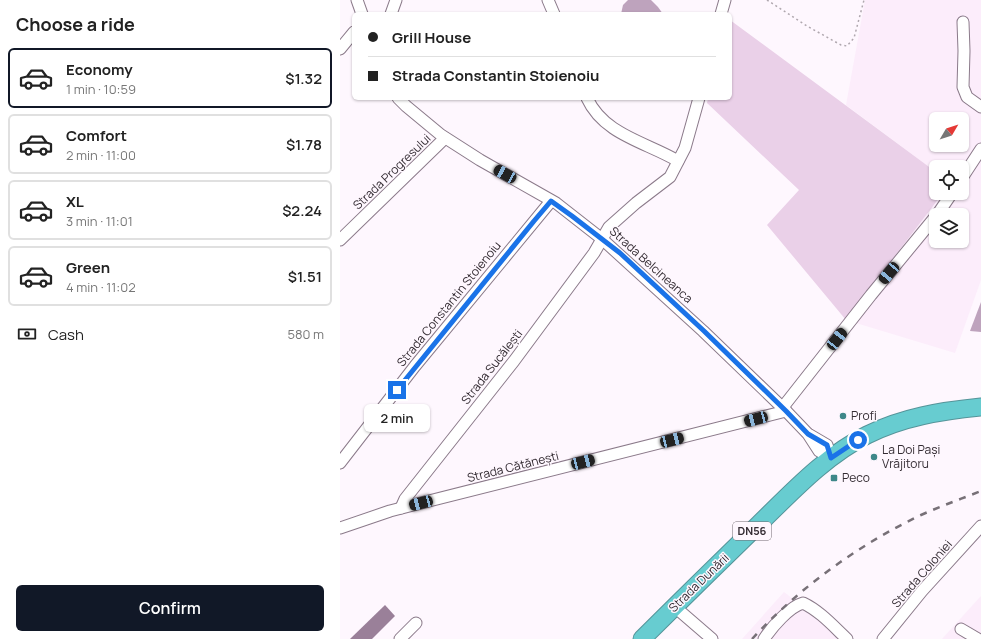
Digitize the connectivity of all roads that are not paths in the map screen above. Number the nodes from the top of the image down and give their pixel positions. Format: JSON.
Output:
{"nodes":[{"id":1,"x":357,"y":0,"type":"edge"},
{"id":2,"x":396,"y":0,"type":"edge"},
{"id":3,"x":548,"y":0,"type":"edge"},
{"id":4,"x":725,"y":0,"type":"edge"},
{"id":5,"x":361,"y":12,"type":"edge"},
{"id":6,"x":392,"y":12,"type":"edge"},
{"id":7,"x":553,"y":12,"type":"edge"},
{"id":8,"x":722,"y":12,"type":"edge"},
{"id":9,"x":963,"y":22,"type":"dead end"},
{"id":10,"x":352,"y":34,"type":"edge"},
{"id":11,"x":340,"y":49,"type":"edge"},
{"id":12,"x":400,"y":100,"type":"edge"},
{"id":13,"x":588,"y":100,"type":"edge"},
{"id":14,"x":698,"y":100,"type":"edge"},
{"id":15,"x":981,"y":107,"type":"edge"},
{"id":16,"x":445,"y":138,"type":"junction"},
{"id":17,"x":981,"y":149,"type":"edge"},
{"id":18,"x":678,"y":162,"type":"junction"},
{"id":19,"x":969,"y":167,"type":"edge"},
{"id":20,"x":551,"y":201,"type":"junction"},
{"id":21,"x":929,"y":226,"type":"edge"},
{"id":22,"x":602,"y":239,"type":"junction"},
{"id":23,"x":340,"y":240,"type":"edge"},
{"id":24,"x":981,"y":407,"type":"edge"},
{"id":25,"x":784,"y":409,"type":"junction"},
{"id":26,"x":831,"y":458,"type":"junction"},
{"id":27,"x":340,"y":463,"type":"edge"},
{"id":28,"x":401,"y":508,"type":"junction"},
{"id":29,"x":981,"y":526,"type":"edge"},
{"id":30,"x":340,"y":528,"type":"edge"},
{"id":31,"x":675,"y":607,"type":"junction"},
{"id":32,"x":416,"y":623,"type":"dead end"},
{"id":33,"x":961,"y":629,"type":"dead end"},
{"id":34,"x":400,"y":639,"type":"edge"},
{"id":35,"x":642,"y":639,"type":"edge"},
{"id":36,"x":712,"y":639,"type":"edge"},
{"id":37,"x":764,"y":639,"type":"edge"},
{"id":38,"x":848,"y":639,"type":"edge"},
{"id":39,"x":883,"y":639,"type":"edge"},
{"id":40,"x":978,"y":639,"type":"edge"}],
"edges":[{"from":1,"to":5,"type":"street"},
{"from":2,"to":6,"type":"street"},
{"from":3,"to":7,"type":"street"},
{"from":4,"to":8,"type":"street"},
{"from":9,"to":15,"type":"street"},
{"from":10,"to":11,"type":"street"},
{"from":12,"to":16,"type":"street","name":"Strada Belcineanca"},
{"from":13,"to":18,"type":"street"},
{"from":14,"to":18,"type":"street","name":"Strada Sucălești"},
{"from":16,"to":20,"type":"street","name":"Strada Belcineanca"},
{"from":16,"to":23,"type":"street","name":"Strada Progresului"},
{"from":17,"to":19,"type":"street"},
{"from":18,"to":22,"type":"street","name":"Strada Sucălești"},
{"from":20,"to":22,"type":"street","name":"Strada Belcineanca"},
{"from":20,"to":27,"type":"street","name":"Strada Constantin Stoienoiu"},
{"from":21,"to":25,"type":"street"},
{"from":22,"to":25,"type":"street","name":"Strada Belcineanca"},
{"from":22,"to":28,"type":"street","name":"Strada Sucălești"},
{"from":24,"to":26,"type":"highway","name":"Strada Dunării","number":"DN56"},
{"from":25,"to":26,"type":"street","name":"Strada Belcineanca"},
{"from":25,"to":28,"type":"street","name":"Strada Cătănești"},
{"from":26,"to":31,"type":"highway","name":"Strada Dunării","number":"DN56"},
{"from":28,"to":30,"type":"street","name":"Strada Cătănești"},
{"from":29,"to":39,"type":"street","name":"Strada Coloniei"},
{"from":31,"to":35,"type":"highway","name":"Strada Dunării","number":"DN56"},
{"from":31,"to":36,"type":"street"},
{"from":32,"to":34,"type":"street"},
{"from":33,"to":40,"type":"street"},
{"from":37,"to":38,"type":"street"}]}
